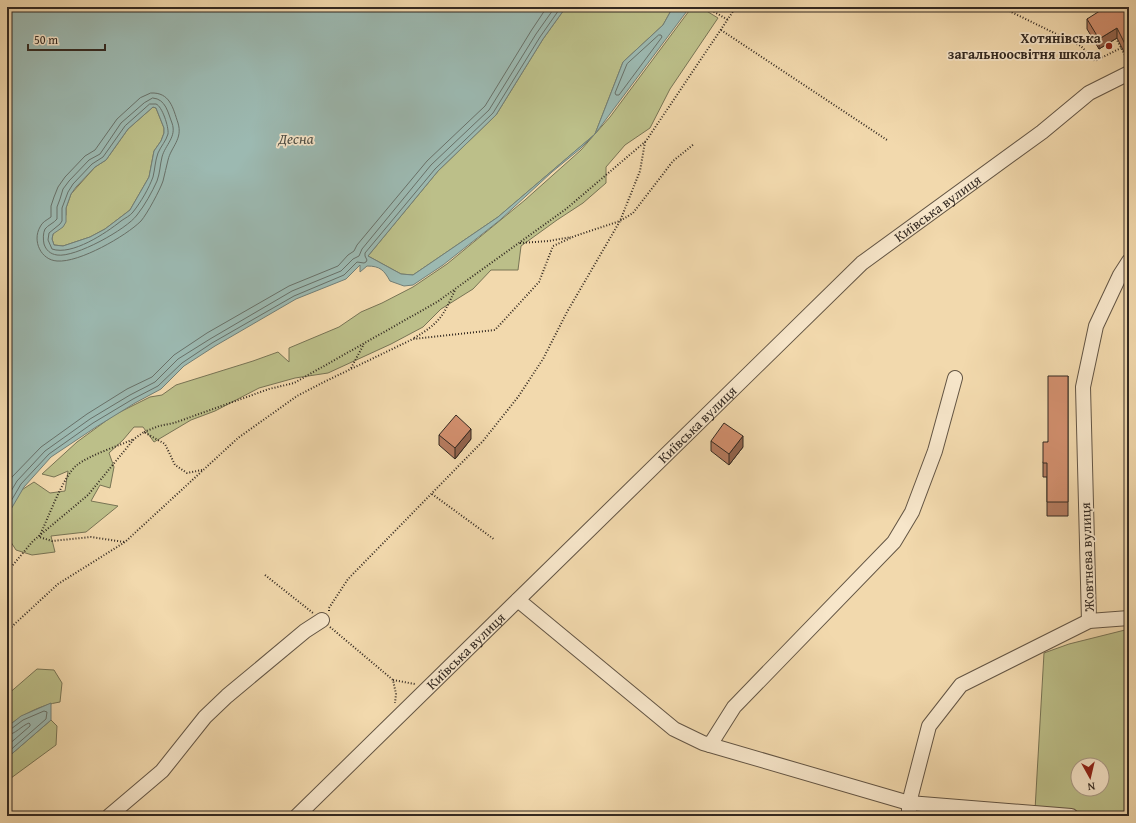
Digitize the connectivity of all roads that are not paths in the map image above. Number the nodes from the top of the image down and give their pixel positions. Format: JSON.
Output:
{"nodes":[{"id":1,"x":1129,"y":73,"type":"edge"},
{"id":2,"x":1129,"y":261,"type":"edge"},
{"id":3,"x":1124,"y":277,"type":"edge"},
{"id":4,"x":955,"y":378,"type":"dead end"},
{"id":5,"x":518,"y":600,"type":"junction"},
{"id":6,"x":326,"y":617,"type":"road end"},
{"id":7,"x":1129,"y":618,"type":"edge"},
{"id":8,"x":1089,"y":622,"type":"junction"},
{"id":9,"x":710,"y":745,"type":"junction"},
{"id":10,"x":909,"y":810,"type":"edge"},
{"id":11,"x":109,"y":816,"type":"edge"},
{"id":12,"x":298,"y":816,"type":"edge"},
{"id":13,"x":1071,"y":816,"type":"edge"}],
"edges":[{"from":1,"to":5,"type":"street","name":"Київська вулиця"},
{"from":2,"to":3,"type":"street","name":"Жовтнева вулиця"},
{"from":3,"to":8,"type":"street","name":"Жовтнева вулиця"},
{"from":4,"to":9,"type":"street"},
{"from":5,"to":9,"type":"street"},
{"from":5,"to":12,"type":"street","name":"Київська вулиця"},
{"from":6,"to":11,"type":"street"},
{"from":7,"to":8,"type":"street"},
{"from":8,"to":10,"type":"street","name":"Жовтнева вулиця"},
{"from":9,"to":10,"type":"street"},
{"from":10,"to":13,"type":"street"}]}
